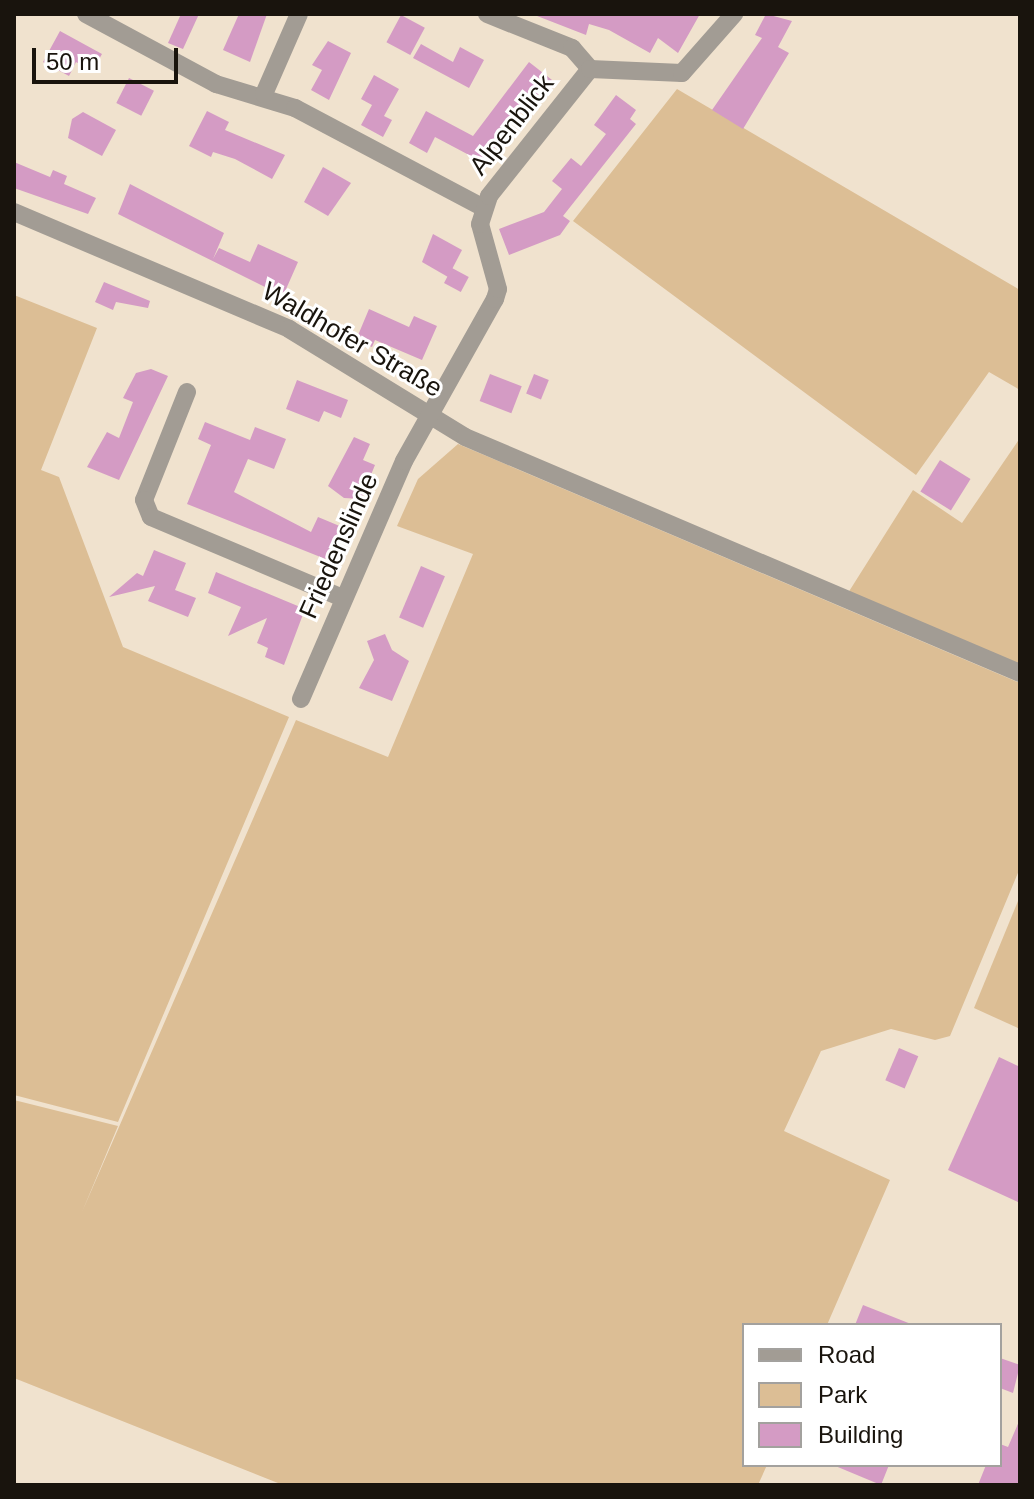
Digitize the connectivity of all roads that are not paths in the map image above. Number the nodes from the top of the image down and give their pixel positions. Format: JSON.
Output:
{"nodes":[{"id":1,"x":86,"y":14,"type":"edge"},
{"id":2,"x":299,"y":14,"type":"edge"},
{"id":3,"x":487,"y":14,"type":"edge"},
{"id":4,"x":734,"y":14,"type":"edge"},
{"id":5,"x":590,"y":69,"type":"junction"},
{"id":6,"x":264,"y":94,"type":"junction"},
{"id":7,"x":484,"y":208,"type":"junction"},
{"id":8,"x":14,"y":212,"type":"edge"},
{"id":9,"x":187,"y":392,"type":"dead end"},
{"id":10,"x":427,"y":415,"type":"junction"},
{"id":11,"x":343,"y":598,"type":"junction"},
{"id":12,"x":1020,"y":673,"type":"edge"},
{"id":13,"x":301,"y":699,"type":"dead end"}],
"edges":[{"from":1,"to":6,"type":"street"},
{"from":2,"to":6,"type":"street"},
{"from":3,"to":5,"type":"street"},
{"from":4,"to":5,"type":"street","name":"Alpenblick"},
{"from":5,"to":7,"type":"street","name":"Alpenblick"},
{"from":6,"to":7,"type":"street"},
{"from":7,"to":10,"type":"street","name":"Alpenblick"},
{"from":8,"to":10,"type":"street","name":"Waldhofer Straße"},
{"from":9,"to":11,"type":"street"},
{"from":10,"to":11,"type":"street","name":"Friedenslinde"},
{"from":10,"to":12,"type":"street","name":"Waldhofer Straße"},
{"from":11,"to":13,"type":"street","name":"Friedenslinde"}]}
